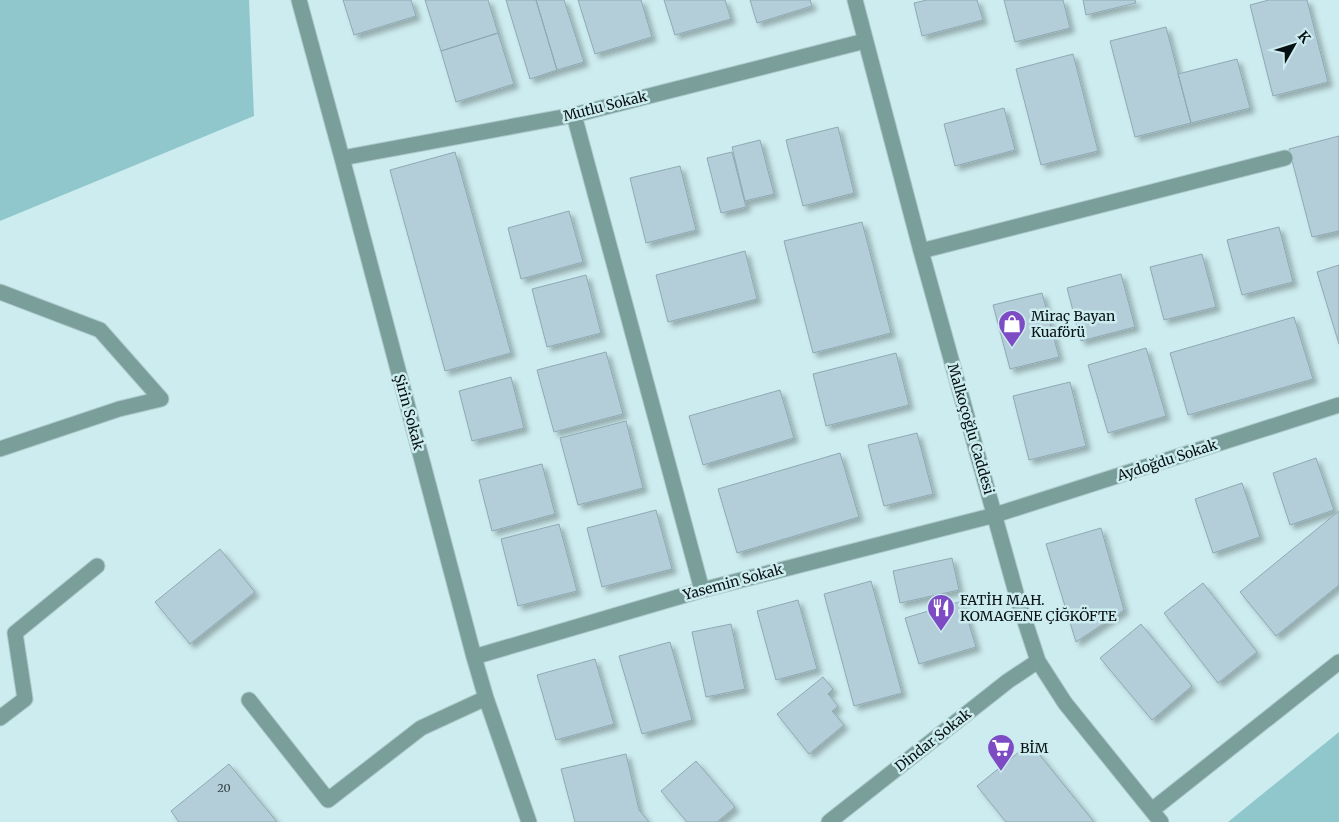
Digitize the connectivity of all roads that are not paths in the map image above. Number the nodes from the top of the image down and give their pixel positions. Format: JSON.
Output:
{"nodes":[{"id":1,"x":298,"y":0,"type":"edge"},
{"id":2,"x":855,"y":0,"type":"edge"},
{"id":3,"x":865,"y":40,"type":"junction"},
{"id":4,"x":574,"y":115,"type":"junction"},
{"id":5,"x":342,"y":158,"type":"junction"},
{"id":6,"x":1285,"y":158,"type":"dead end"},
{"id":7,"x":921,"y":251,"type":"junction"},
{"id":8,"x":0,"y":292,"type":"edge"},
{"id":9,"x":1339,"y":405,"type":"edge"},
{"id":10,"x":0,"y":449,"type":"edge"},
{"id":11,"x":995,"y":515,"type":"junction"},
{"id":12,"x":97,"y":566,"type":"dead end"},
{"id":13,"x":702,"y":590,"type":"junction"},
{"id":14,"x":474,"y":657,"type":"junction"},
{"id":15,"x":1038,"y":661,"type":"junction"},
{"id":16,"x":1339,"y":662,"type":"edge"},
{"id":17,"x":486,"y":698,"type":"junction"},
{"id":18,"x":250,"y":700,"type":"dead end"},
{"id":19,"x":0,"y":718,"type":"edge"},
{"id":20,"x":1152,"y":810,"type":"junction"},
{"id":21,"x":529,"y":822,"type":"edge"},
{"id":22,"x":829,"y":822,"type":"edge"},
{"id":23,"x":1161,"y":822,"type":"edge"}],
"edges":[{"from":1,"to":5,"type":"street","name":"Şirin Sokak"},
{"from":2,"to":3,"type":"street","name":"Malkoçoğlu Caddesi"},
{"from":3,"to":4,"type":"street","name":"Mutlu Sokak"},
{"from":3,"to":7,"type":"street","name":"Malkoçoğlu Caddesi"},
{"from":4,"to":5,"type":"street","name":"Mutlu Sokak"},
{"from":4,"to":13,"type":"street"},
{"from":5,"to":14,"type":"street","name":"Şirin Sokak"},
{"from":6,"to":7,"type":"street"},
{"from":7,"to":11,"type":"street","name":"Malkoçoğlu Caddesi"},
{"from":8,"to":10,"type":"street"},
{"from":9,"to":11,"type":"street","name":"Aydoğdu Sokak"},
{"from":11,"to":13,"type":"street","name":"Yasemin Sokak"},
{"from":11,"to":15,"type":"street","name":"Malkoçoğlu Caddesi"},
{"from":12,"to":19,"type":"street"},
{"from":13,"to":14,"type":"street","name":"Yasemin Sokak"},
{"from":14,"to":17,"type":"street","name":"Şirin Sokak"},
{"from":15,"to":20,"type":"street","name":"Malkoçoğlu Caddesi"},
{"from":15,"to":22,"type":"street","name":"Dindar Sokak"},
{"from":16,"to":20,"type":"street"},
{"from":17,"to":18,"type":"street"},
{"from":17,"to":21,"type":"street","name":"Şirin Sokak"},
{"from":20,"to":23,"type":"street","name":"Malkoçoğlu Caddesi"}]}
